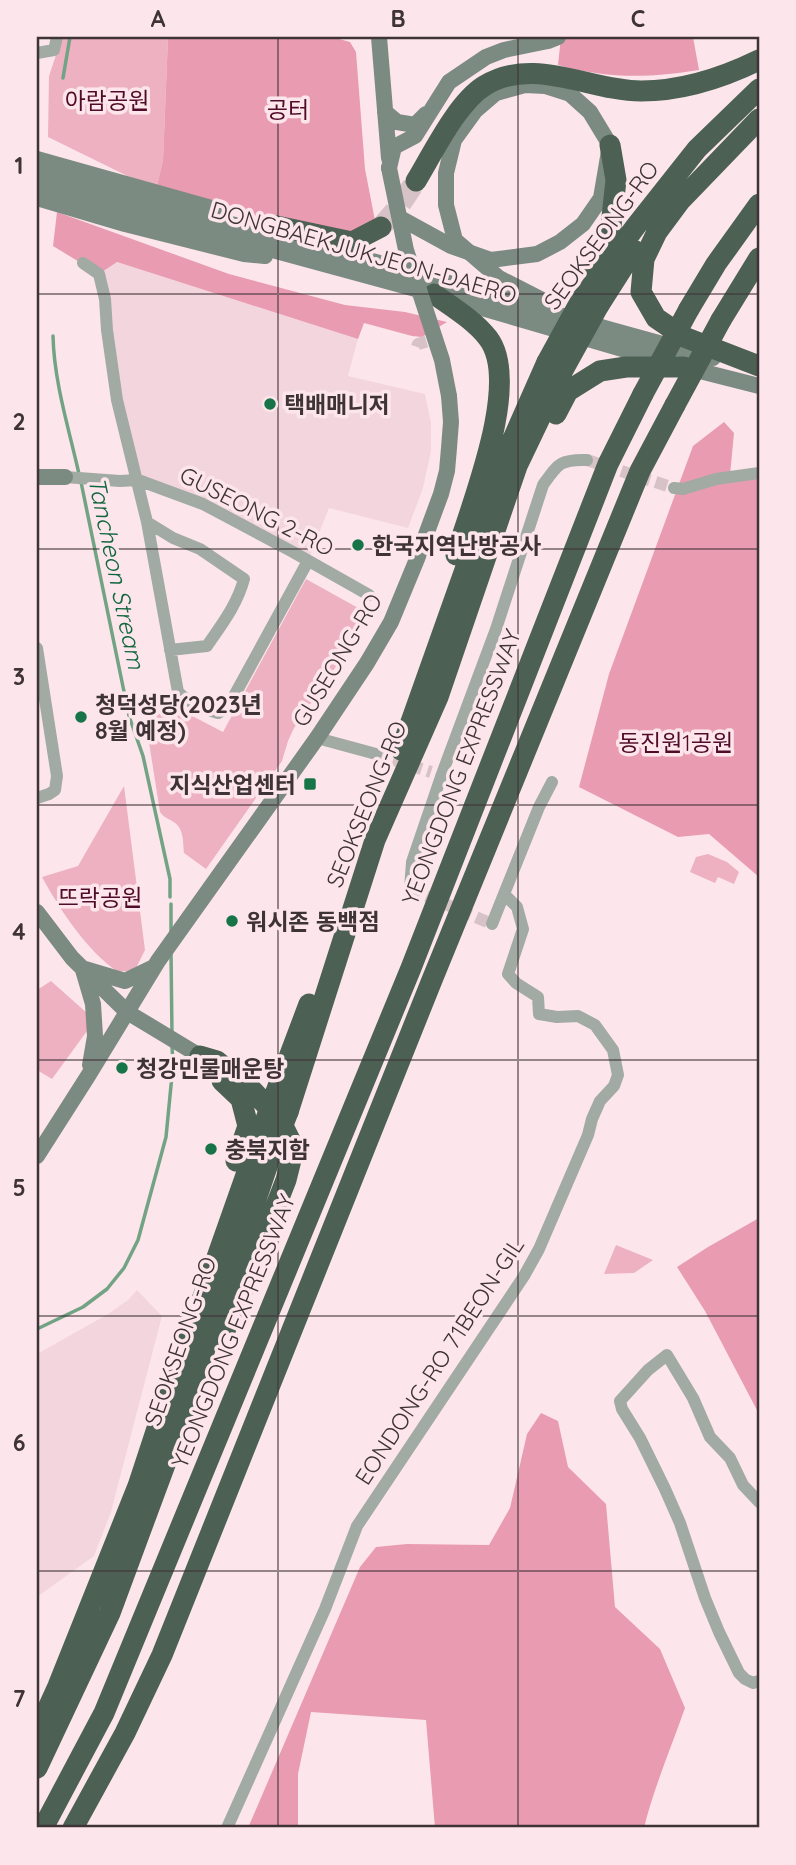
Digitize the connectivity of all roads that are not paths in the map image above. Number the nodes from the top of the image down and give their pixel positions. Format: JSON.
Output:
{"nodes":[{"id":1,"x":57,"y":37,"type":"edge"},
{"id":2,"x":379,"y":37,"type":"edge"},
{"id":3,"x":558,"y":37,"type":"edge"},
{"id":4,"x":37,"y":52,"type":"edge"},
{"id":5,"x":759,"y":60,"type":"edge"},
{"id":6,"x":759,"y":89,"type":"edge"},
{"id":7,"x":759,"y":104,"type":"edge"},
{"id":8,"x":430,"y":111,"type":"junction"},
{"id":9,"x":385,"y":112,"type":"junction"},
{"id":10,"x":759,"y":120,"type":"edge"},
{"id":11,"x":610,"y":145,"type":"junction"},
{"id":12,"x":38,"y":161,"type":"edge"},
{"id":13,"x":390,"y":168,"type":"junction"},
{"id":14,"x":416,"y":181,"type":"tunnel mouth"},
{"id":15,"x":38,"y":196,"type":"edge"},
{"id":16,"x":759,"y":204,"type":"edge"},
{"id":17,"x":390,"y":223,"type":"junction"},
{"id":18,"x":272,"y":225,"type":"junction"},
{"id":19,"x":332,"y":251,"type":"junction"},
{"id":20,"x":759,"y":258,"type":"edge"},
{"id":21,"x":83,"y":263,"type":"dead end"},
{"id":22,"x":434,"y":294,"type":"junction"},
{"id":23,"x":590,"y":302,"type":"junction"},
{"id":24,"x":608,"y":330,"type":"junction"},
{"id":25,"x":555,"y":367,"type":"junction"},
{"id":26,"x":684,"y":367,"type":"junction"},
{"id":27,"x":759,"y":368,"type":"edge"},
{"id":28,"x":759,"y":386,"type":"edge"},
{"id":29,"x":587,"y":460,"type":"tunnel mouth"},
{"id":30,"x":759,"y":473,"type":"edge"},
{"id":31,"x":37,"y":477,"type":"edge"},
{"id":32,"x":65,"y":477,"type":"joint"},
{"id":33,"x":138,"y":480,"type":"junction"},
{"id":34,"x":674,"y":488,"type":"tunnel mouth"},
{"id":35,"x":147,"y":522,"type":"junction"},
{"id":36,"x":309,"y":561,"type":"junction"},
{"id":37,"x":369,"y":596,"type":"dead end"},
{"id":38,"x":37,"y":648,"type":"edge"},
{"id":39,"x":170,"y":650,"type":"junction"},
{"id":40,"x":430,"y":668,"type":"junction"},
{"id":41,"x":317,"y":738,"type":"junction"},
{"id":42,"x":376,"y":754,"type":"tunnel mouth"},
{"id":43,"x":552,"y":782,"type":"dead end"},
{"id":44,"x":37,"y":798,"type":"edge"},
{"id":45,"x":375,"y":841,"type":"junction"},
{"id":46,"x":410,"y":889,"type":"dead end"},
{"id":47,"x":504,"y":894,"type":"junction"},
{"id":48,"x":37,"y":912,"type":"edge"},
{"id":49,"x":492,"y":924,"type":"dead end"},
{"id":50,"x":156,"y":964,"type":"junction"},
{"id":51,"x":83,"y":968,"type":"junction"},
{"id":52,"x":127,"y":1012,"type":"junction"},
{"id":53,"x":200,"y":1056,"type":"junction"},
{"id":54,"x":88,"y":1076,"type":"junction"},
{"id":55,"x":281,"y":1104,"type":"junction"},
{"id":56,"x":264,"y":1149,"type":"junction"},
{"id":57,"x":37,"y":1156,"type":"edge"},
{"id":58,"x":162,"y":1413,"type":"junction"},
{"id":59,"x":173,"y":1443,"type":"junction"},
{"id":60,"x":759,"y":1502,"type":"edge"},
{"id":61,"x":759,"y":1681,"type":"edge"},
{"id":62,"x":37,"y":1732,"type":"edge"},
{"id":63,"x":37,"y":1768,"type":"edge"},
{"id":64,"x":43,"y":1828,"type":"edge"},
{"id":65,"x":73,"y":1828,"type":"edge"},
{"id":66,"x":227,"y":1828,"type":"edge"}],
"edges":[{"from":1,"to":4,"type":"street"},
{"from":2,"to":9,"type":"main road","name":"GUSEONG-RO"},
{"from":3,"to":8,"type":"main road"},
{"from":5,"to":14,"type":"highway"},
{"from":6,"to":23,"type":"highway","name":"SEOKSEONG-RO"},
{"from":7,"to":23,"type":"highway","name":"SEOKSEONG-RO"},
{"from":8,"to":9,"type":"main road"},
{"from":8,"to":13,"type":"main road"},
{"from":9,"to":13,"type":"main road","name":"GUSEONG-RO"},
{"from":10,"to":27,"type":"highway"},
{"from":11,"to":17,"type":"main road","bridge":true},
{"from":11,"to":23,"type":"highway"},
{"from":11,"to":24,"type":"main road"},
{"from":12,"to":18,"type":"main road"},
{"from":12,"to":19,"type":"main road","name":"DONGBAEKJUKJEON-DAERO"},
{"from":13,"to":17,"type":"main road","name":"GUSEONG-RO","bridge":true},
{"from":15,"to":22,"type":"main road","name":"DONGBAEKJUKJEON-DAERO"},
{"from":16,"to":64,"type":"highway","name":"YEONGDONG EXPRESSWAY","bridge":true},
{"from":17,"to":18,"type":"highway"},
{"from":17,"to":41,"type":"main road","name":"GUSEONG-RO","bridge":true},
{"from":18,"to":19,"type":"main road"},
{"from":19,"to":24,"type":"main road","name":"DONGBAEKJUKJEON-DAERO"},
{"from":20,"to":65,"type":"highway","bridge":true},
{"from":21,"to":33,"type":"street"},
{"from":22,"to":26,"type":"main road","name":"DONGBAEKJUKJEON-DAERO"},
{"from":22,"to":40,"type":"highway"},
{"from":23,"to":25,"type":"highway","name":"SEOKSEONG-RO","bridge":true},
{"from":24,"to":27,"type":"main road","name":"DONGBAEKJUKJEON-DAERO"},
{"from":25,"to":40,"type":"highway","name":"SEOKSEONG-RO"},
{"from":25,"to":45,"type":"highway","name":"SEOKSEONG-RO"},
{"from":26,"to":28,"type":"main road","name":"DONGBAEKJUKJEON-DAERO"},
{"from":26,"to":45,"type":"highway"},
{"from":29,"to":46,"type":"street"},
{"from":30,"to":34,"type":"street"},
{"from":31,"to":32,"type":"main road"},
{"from":32,"to":33,"type":"street","name":"GUSEONG 2-RO"},
{"from":33,"to":35,"type":"street"},
{"from":33,"to":36,"type":"street","name":"GUSEONG 2-RO"},
{"from":35,"to":39,"type":"street"},
{"from":35,"to":39,"type":"street"},
{"from":36,"to":37,"type":"street","name":"GUSEONG 2-RO"},
{"from":36,"to":39,"type":"street"},
{"from":38,"to":44,"type":"street"},
{"from":40,"to":55,"type":"highway","name":"SEOKSEONG-RO"},
{"from":41,"to":42,"type":"street"},
{"from":41,"to":50,"type":"main road","name":"GUSEONG-RO"},
{"from":43,"to":47,"type":"street"},
{"from":45,"to":55,"type":"highway","name":"SEOKSEONG-RO"},
{"from":47,"to":49,"type":"street"},
{"from":47,"to":66,"type":"street","name":"EONDONG-RO 71BEON-GIL"},
{"from":48,"to":51,"type":"main road"},
{"from":50,"to":51,"type":"main road"},
{"from":50,"to":52,"type":"main road","name":"GUSEONG-RO"},
{"from":51,"to":52,"type":"main road"},
{"from":51,"to":54,"type":"main road"},
{"from":52,"to":53,"type":"main road"},
{"from":52,"to":54,"type":"main road","name":"GUSEONG-RO"},
{"from":53,"to":58,"type":"highway"},
{"from":53,"to":59,"type":"highway"},
{"from":54,"to":57,"type":"main road","name":"GUSEONG-RO"},
{"from":55,"to":56,"type":"highway","name":"SEOKSEONG-RO","bridge":true},
{"from":56,"to":58,"type":"highway","name":"SEOKSEONG-RO"},
{"from":56,"to":59,"type":"highway","name":"SEOKSEONG-RO"},
{"from":58,"to":62,"type":"highway","name":"SEOKSEONG-RO"},
{"from":59,"to":63,"type":"highway","name":"SEOKSEONG-RO"},
{"from":60,"to":61,"type":"street"}]}
